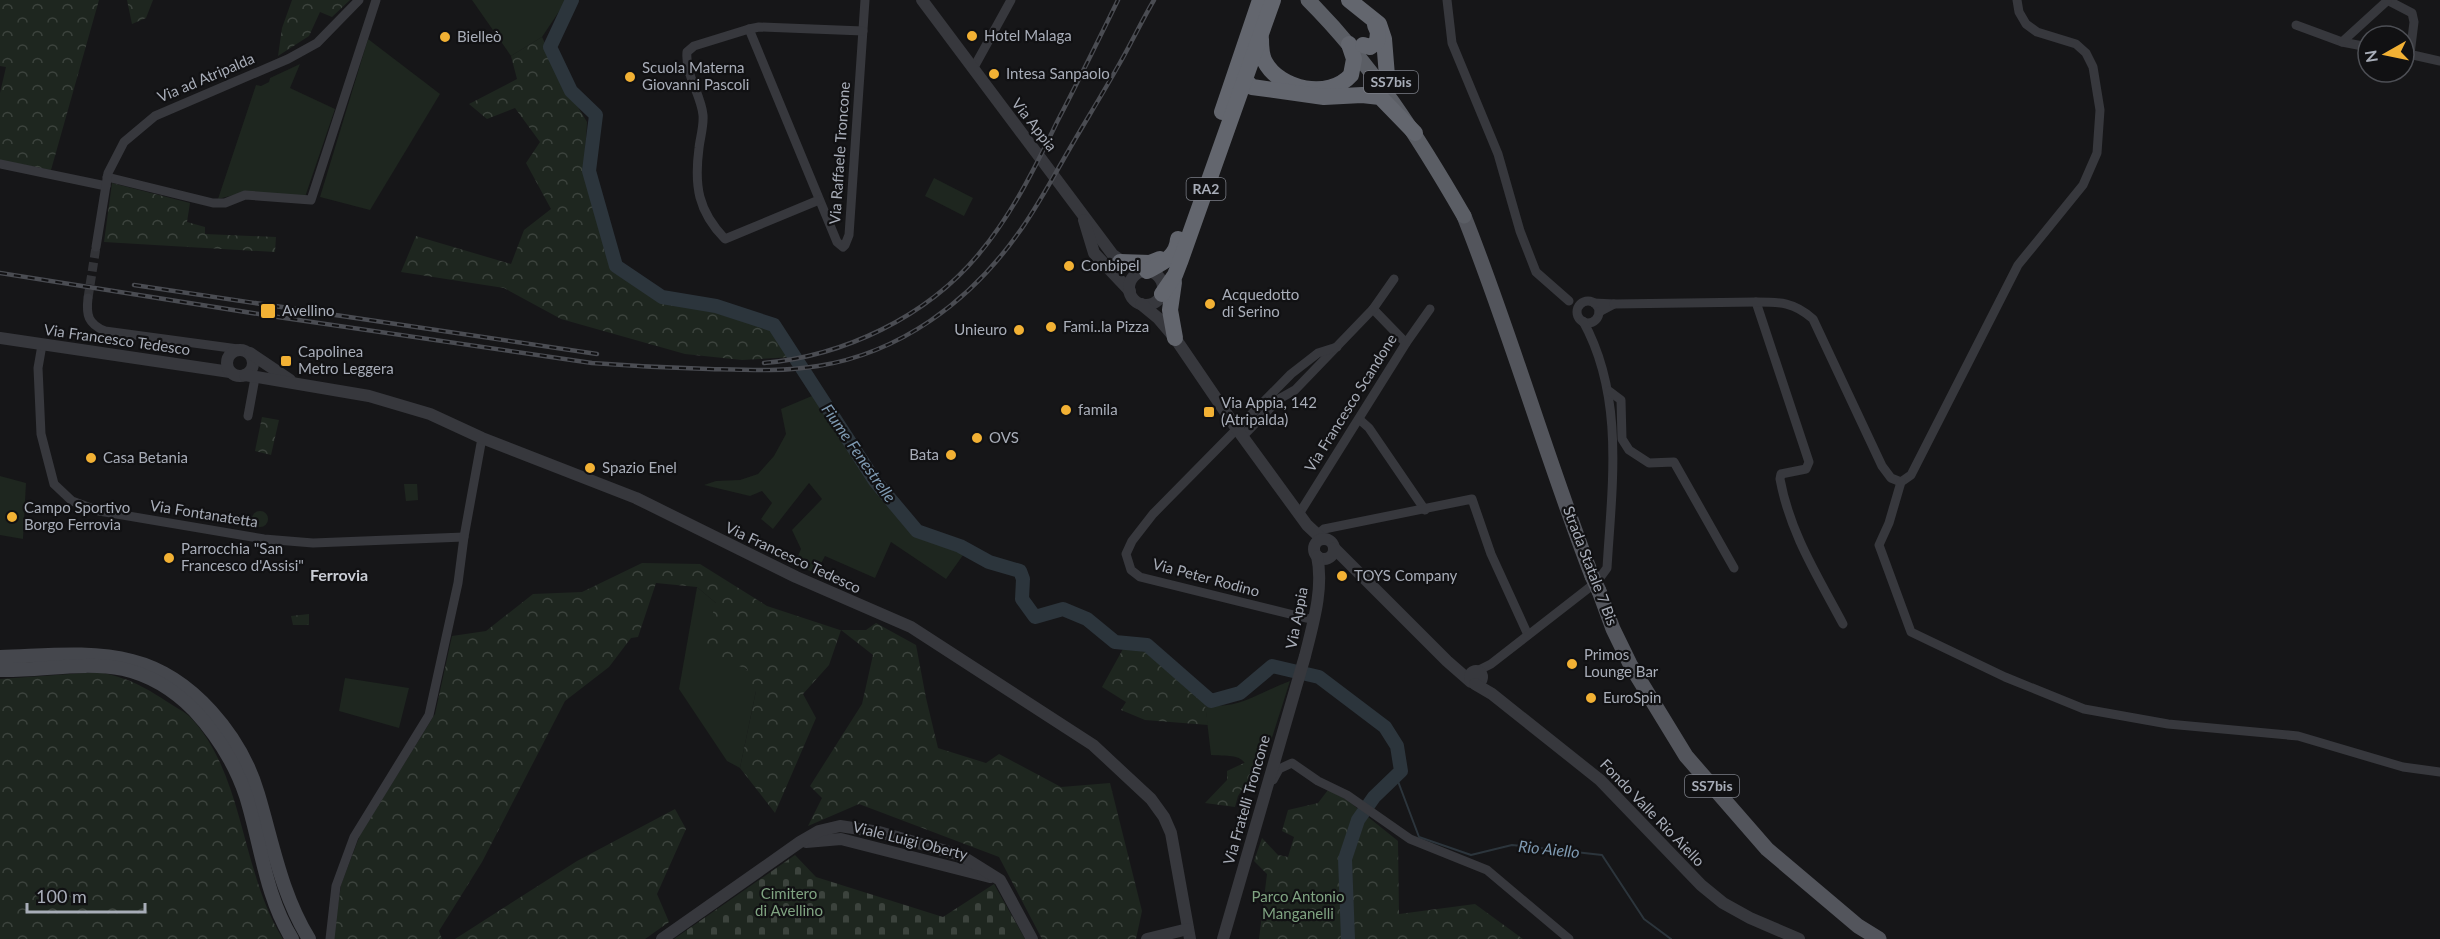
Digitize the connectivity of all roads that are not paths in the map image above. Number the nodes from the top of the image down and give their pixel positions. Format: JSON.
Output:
{"nodes":[{"id":1,"x":359,"y":0,"type":"edge"},
{"id":2,"x":376,"y":0,"type":"edge"},
{"id":3,"x":865,"y":0,"type":"edge"},
{"id":4,"x":922,"y":0,"type":"edge"},
{"id":5,"x":1011,"y":0,"type":"edge"},
{"id":6,"x":1261,"y":0,"type":"edge"},
{"id":7,"x":1273,"y":0,"type":"edge"},
{"id":8,"x":1308,"y":0,"type":"edge"},
{"id":9,"x":1321,"y":0,"type":"edge"},
{"id":10,"x":1349,"y":0,"type":"edge"},
{"id":11,"x":1447,"y":0,"type":"edge"},
{"id":12,"x":2017,"y":0,"type":"edge"},
{"id":13,"x":2387,"y":0,"type":"edge"},
{"id":14,"x":1372,"y":18,"type":"junction"},
{"id":15,"x":2414,"y":24,"type":"edge"},
{"id":16,"x":2296,"y":25,"type":"dead end"},
{"id":17,"x":749,"y":28,"type":"junction"},
{"id":18,"x":863,"y":31,"type":"junction"},
{"id":19,"x":1261,"y":32,"type":"junction"},
{"id":20,"x":2342,"y":42,"type":"junction"},
{"id":21,"x":1356,"y":45,"type":"junction"},
{"id":22,"x":2356,"y":45,"type":"edge"},
{"id":23,"x":2416,"y":56,"type":"edge"},
{"id":24,"x":2440,"y":61,"type":"edge"},
{"id":25,"x":973,"y":69,"type":"junction"},
{"id":26,"x":1387,"y":76,"type":"junction"},
{"id":27,"x":1244,"y":82,"type":"junction"},
{"id":28,"x":1270,"y":90,"type":"junction"},
{"id":29,"x":1232,"y":115,"type":"junction"},
{"id":30,"x":1418,"y":131,"type":"junction"},
{"id":31,"x":0,"y":164,"type":"edge"},
{"id":32,"x":107,"y":182,"type":"junction"},
{"id":33,"x":819,"y":200,"type":"junction"},
{"id":34,"x":1080,"y":210,"type":"junction"},
{"id":35,"x":1464,"y":216,"type":"joint"},
{"id":36,"x":1178,"y":238,"type":"junction"},
{"id":37,"x":96,"y":247,"type":"tunnel mouth"},
{"id":38,"x":1120,"y":262,"type":"junction"},
{"id":39,"x":1177,"y":269,"type":"junction"},
{"id":40,"x":1146,"y":271,"type":"junction"},
{"id":41,"x":1394,"y":279,"type":"dead end"},
{"id":42,"x":1130,"y":291,"type":"junction"},
{"id":43,"x":1161,"y":295,"type":"junction"},
{"id":44,"x":88,"y":298,"type":"tunnel mouth"},
{"id":45,"x":1569,"y":301,"type":"junction"},
{"id":46,"x":1756,"y":302,"type":"junction"},
{"id":47,"x":1141,"y":304,"type":"junction"},
{"id":48,"x":1373,"y":309,"type":"junction"},
{"id":49,"x":1430,"y":309,"type":"dead end"},
{"id":50,"x":1593,"y":309,"type":"junction"},
{"id":51,"x":1581,"y":318,"type":"junction"},
{"id":52,"x":1170,"y":332,"type":"junction"},
{"id":53,"x":0,"y":338,"type":"edge"},
{"id":54,"x":1594,"y":341,"type":"junction"},
{"id":55,"x":1406,"y":343,"type":"junction"},
{"id":56,"x":42,"y":345,"type":"junction"},
{"id":57,"x":216,"y":346,"type":"junction"},
{"id":58,"x":1336,"y":347,"type":"junction"},
{"id":59,"x":243,"y":351,"type":"junction"},
{"id":60,"x":228,"y":364,"type":"junction"},
{"id":61,"x":250,"y":376,"type":"junction"},
{"id":62,"x":296,"y":384,"type":"junction"},
{"id":63,"x":1274,"y":390,"type":"junction"},
{"id":64,"x":1609,"y":391,"type":"junction"},
{"id":65,"x":1282,"y":397,"type":"junction"},
{"id":66,"x":248,"y":416,"type":"dead end"},
{"id":67,"x":1359,"y":419,"type":"junction"},
{"id":68,"x":1239,"y":433,"type":"junction"},
{"id":69,"x":482,"y":438,"type":"junction"},
{"id":70,"x":1901,"y":482,"type":"junction"},
{"id":71,"x":1425,"y":510,"type":"junction"},
{"id":72,"x":1299,"y":514,"type":"junction"},
{"id":73,"x":464,"y":537,"type":"junction"},
{"id":74,"x":1326,"y":549,"type":"junction"},
{"id":75,"x":1734,"y":568,"type":"dead end"},
{"id":76,"x":1595,"y":583,"type":"junction"},
{"id":77,"x":1314,"y":620,"type":"junction"},
{"id":78,"x":1843,"y":624,"type":"dead end"},
{"id":79,"x":1528,"y":635,"type":"junction"},
{"id":80,"x":0,"y":657,"type":"edge"},
{"id":81,"x":0,"y":670,"type":"edge"},
{"id":82,"x":1301,"y":670,"type":"joint"},
{"id":83,"x":1476,"y":678,"type":"junction"},
{"id":84,"x":2440,"y":772,"type":"edge"},
{"id":85,"x":1269,"y":782,"type":"junction"},
{"id":86,"x":251,"y":793,"type":"junction"},
{"id":87,"x":1189,"y":934,"type":"edge"},
{"id":88,"x":292,"y":939,"type":"edge"},
{"id":89,"x":309,"y":939,"type":"edge"},
{"id":90,"x":330,"y":939,"type":"edge"},
{"id":91,"x":662,"y":939,"type":"edge"},
{"id":92,"x":1032,"y":939,"type":"edge"},
{"id":93,"x":1147,"y":939,"type":"edge"},
{"id":94,"x":1223,"y":939,"type":"edge"},
{"id":95,"x":1569,"y":939,"type":"edge"},
{"id":96,"x":1798,"y":939,"type":"edge"},
{"id":97,"x":1879,"y":939,"type":"edge"}],
"edges":[{"from":1,"to":32,"type":"street","name":"Via ad Atripalda"},
{"from":2,"to":32,"type":"street"},
{"from":3,"to":18,"type":"street","name":"Via Raffaele Troncone"},
{"from":4,"to":25,"type":"street","name":"Via Appia"},
{"from":5,"to":25,"type":"street"},
{"from":6,"to":27,"type":"highway"},
{"from":6,"to":36,"type":"highway","number":"RA2"},
{"from":7,"to":19,"type":"highway","number":"RA2"},
{"from":8,"to":21,"type":"highway","number":"SS7bis"},
{"from":9,"to":21,"type":"highway","number":"SS7bis"},
{"from":10,"to":14,"type":"highway"},
{"from":11,"to":45,"type":"street"},
{"from":12,"to":70,"type":"street"},
{"from":13,"to":15,"type":"street"},
{"from":13,"to":20,"type":"street"},
{"from":14,"to":21,"type":"highway"},
{"from":14,"to":26,"type":"highway"},
{"from":16,"to":20,"type":"street"},
{"from":17,"to":18,"type":"street"},
{"from":17,"to":33,"type":"street","name":"Via Raffaele Troncone"},
{"from":17,"to":33,"type":"street"},
{"from":18,"to":33,"type":"street","name":"Via Raffaele Troncone"},
{"from":19,"to":21,"type":"highway"},
{"from":19,"to":27,"type":"highway","number":"RA2"},
{"from":20,"to":22,"type":"street"},
{"from":21,"to":26,"type":"highway","number":"SS7bis"},
{"from":21,"to":30,"type":"highway","number":"SS7bis"},
{"from":23,"to":24,"type":"street"},
{"from":25,"to":34,"type":"street","name":"Via Appia"},
{"from":26,"to":30,"type":"highway","number":"SS7bis"},
{"from":27,"to":28,"type":"highway"},
{"from":27,"to":29,"type":"highway","number":"RA2"},
{"from":28,"to":29,"type":"highway"},
{"from":28,"to":30,"type":"highway"},
{"from":29,"to":39,"type":"highway","number":"RA2"},
{"from":30,"to":35,"type":"highway","number":"SS7bis"},
{"from":31,"to":32,"type":"street"},
{"from":32,"to":37,"type":"street","name":"Via ad Atripalda"},
{"from":34,"to":38,"type":"street","name":"Via Appia"},
{"from":34,"to":42,"type":"street","name":"Via Appia"},
{"from":35,"to":76,"type":"main road","name":"Strada Statale 7 Bis","number":"SS7bis"},
{"from":36,"to":38,"type":"highway"},
{"from":36,"to":40,"type":"highway"},
{"from":38,"to":40,"type":"street"},
{"from":39,"to":43,"type":"highway"},
{"from":39,"to":52,"type":"highway"},
{"from":40,"to":42,"type":"street"},
{"from":40,"to":43,"type":"street","name":"Via Appia"},
{"from":41,"to":48,"type":"street"},
{"from":42,"to":47,"type":"street","name":"Via Appia"},
{"from":43,"to":47,"type":"street"},
{"from":43,"to":52,"type":"street","name":"Via Appia"},
{"from":44,"to":57,"type":"street"},
{"from":45,"to":50,"type":"street"},
{"from":45,"to":51,"type":"street"},
{"from":46,"to":50,"type":"street"},
{"from":46,"to":70,"type":"street"},
{"from":46,"to":78,"type":"street"},
{"from":47,"to":52,"type":"street","name":"Via Appia"},
{"from":48,"to":55,"type":"street"},
{"from":48,"to":58,"type":"street"},
{"from":49,"to":55,"type":"street","name":"Via Francesco Scandone"},
{"from":50,"to":51,"type":"street"},
{"from":50,"to":51,"type":"street"},
{"from":50,"to":54,"type":"street"},
{"from":51,"to":54,"type":"street"},
{"from":52,"to":68,"type":"street","name":"Via Appia"},
{"from":53,"to":56,"type":"street","name":"Via Francesco Tedesco"},
{"from":54,"to":64,"type":"street"},
{"from":55,"to":67,"type":"street","name":"Via Francesco Scandone"},
{"from":56,"to":60,"type":"street","name":"Via Francesco Tedesco"},
{"from":56,"to":73,"type":"street","name":"Via Fontanatetta"},
{"from":57,"to":59,"type":"street"},
{"from":57,"to":60,"type":"street"},
{"from":58,"to":63,"type":"street"},
{"from":58,"to":65,"type":"street"},
{"from":59,"to":60,"type":"street"},
{"from":59,"to":61,"type":"street"},
{"from":59,"to":62,"type":"street"},
{"from":60,"to":61,"type":"street","name":"Via Francesco Tedesco"},
{"from":61,"to":62,"type":"street","name":"Via Francesco Tedesco"},
{"from":61,"to":66,"type":"street"},
{"from":62,"to":69,"type":"street","name":"Via Francesco Tedesco"},
{"from":63,"to":65,"type":"street"},
{"from":63,"to":68,"type":"street"},
{"from":64,"to":75,"type":"street"},
{"from":64,"to":76,"type":"street"},
{"from":65,"to":68,"type":"street"},
{"from":67,"to":71,"type":"street"},
{"from":67,"to":72,"type":"street","name":"Via Francesco Scandone"},
{"from":68,"to":72,"type":"street","name":"Via Appia"},
{"from":68,"to":77,"type":"street","name":"Via Peter Rodino"},
{"from":69,"to":73,"type":"street"},
{"from":69,"to":87,"type":"street","name":"Via Francesco Tedesco"},
{"from":70,"to":84,"type":"street"},
{"from":71,"to":74,"type":"street"},
{"from":71,"to":79,"type":"street"},
{"from":72,"to":74,"type":"street","name":"Via Appia"},
{"from":73,"to":90,"type":"street"},
{"from":74,"to":77,"type":"street","name":"Via Appia"},
{"from":74,"to":83,"type":"street","name":"Fondo Valle Rio Aiello"},
{"from":76,"to":79,"type":"street"},
{"from":76,"to":97,"type":"main road","name":"Strada Statale 7 Bis","number":"SS7bis"},
{"from":77,"to":82,"type":"street","name":"Via Appia"},
{"from":79,"to":83,"type":"street"},
{"from":80,"to":86,"type":"main road"},
{"from":81,"to":86,"type":"main road"},
{"from":82,"to":85,"type":"street","name":"Via Fratelli Troncone"},
{"from":83,"to":96,"type":"street","name":"Fondo Valle Rio Aiello"},
{"from":85,"to":94,"type":"street","name":"Via Fratelli Troncone"},
{"from":85,"to":95,"type":"street"},
{"from":86,"to":88,"type":"main road"},
{"from":86,"to":89,"type":"main road"},
{"from":87,"to":93,"type":"street"},
{"from":91,"to":92,"type":"street"}]}
